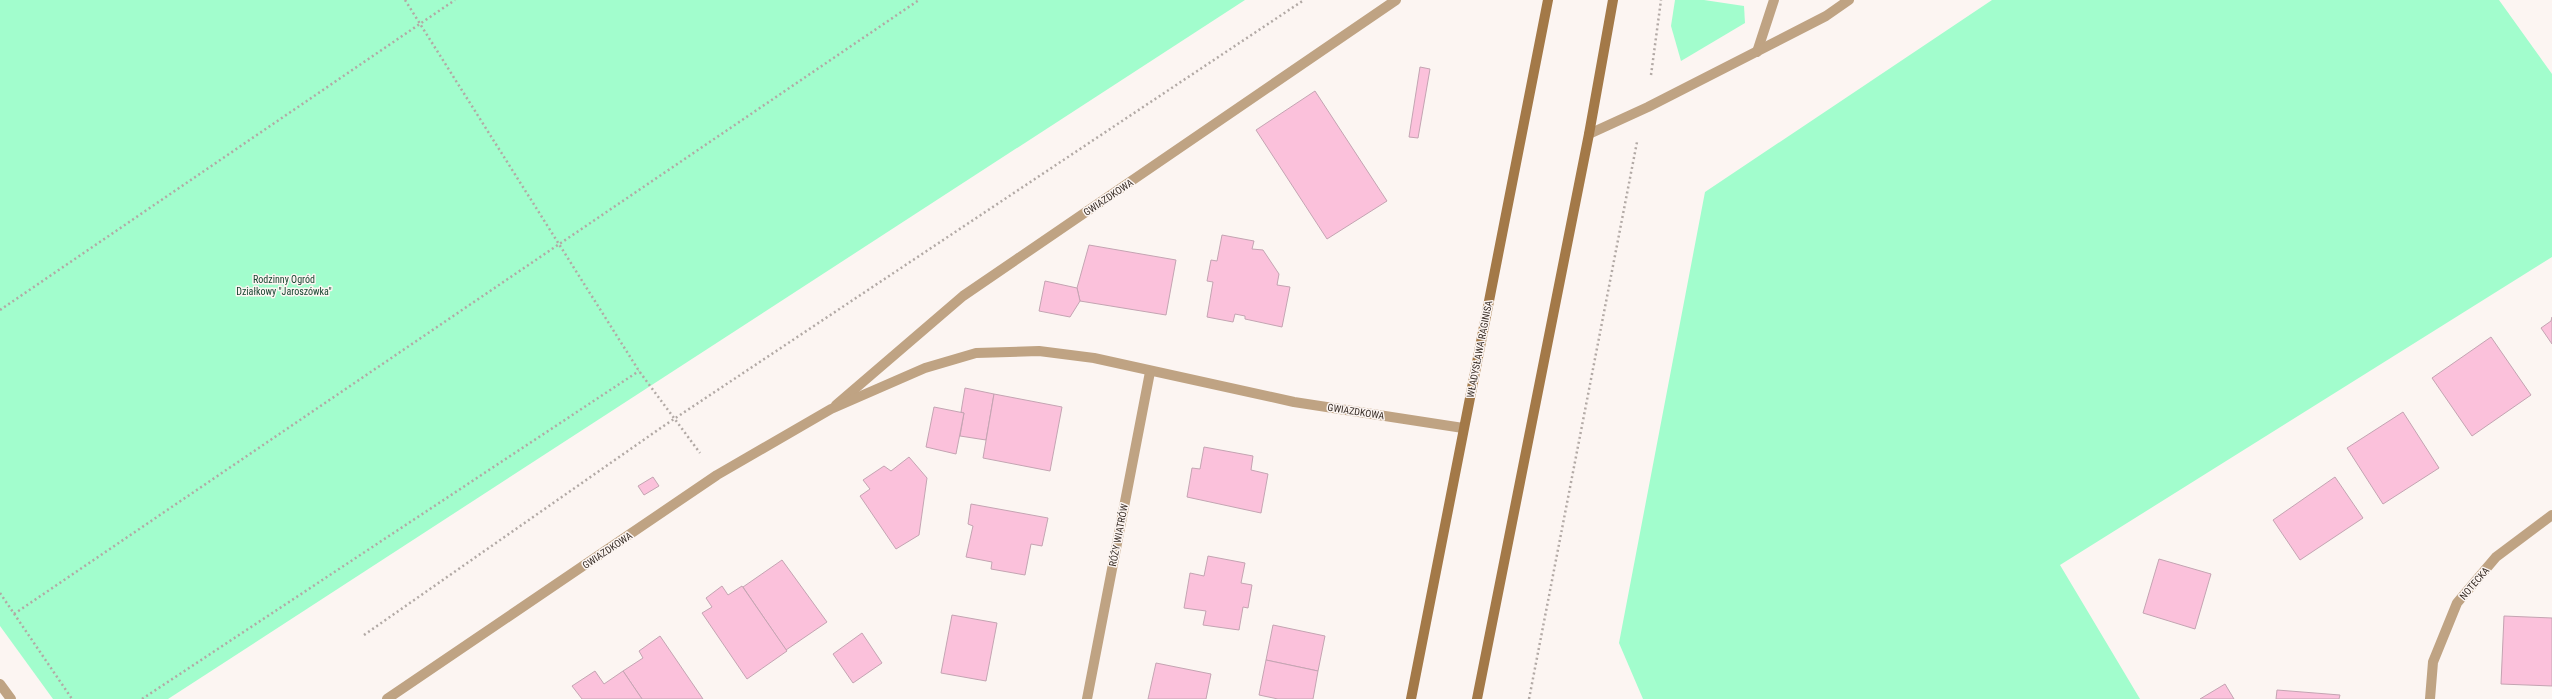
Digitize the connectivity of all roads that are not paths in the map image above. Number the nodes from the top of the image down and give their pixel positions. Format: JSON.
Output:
{"nodes":[{"id":1,"x":1396,"y":0,"type":"edge"},
{"id":2,"x":1548,"y":0,"type":"edge"},
{"id":3,"x":1613,"y":0,"type":"edge"},
{"id":4,"x":1774,"y":0,"type":"edge"},
{"id":5,"x":1848,"y":0,"type":"edge"},
{"id":6,"x":1756,"y":52,"type":"junction"},
{"id":7,"x":1589,"y":134,"type":"junction"},
{"id":8,"x":1150,"y":372,"type":"junction"},
{"id":9,"x":831,"y":409,"type":"junction"},
{"id":10,"x":1463,"y":428,"type":"junction"},
{"id":11,"x":2552,"y":515,"type":"edge"},
{"id":12,"x":0,"y":684,"type":"edge"},
{"id":13,"x":11,"y":699,"type":"edge"},
{"id":14,"x":387,"y":699,"type":"edge"},
{"id":15,"x":1087,"y":699,"type":"edge"},
{"id":16,"x":1411,"y":699,"type":"edge"},
{"id":17,"x":1478,"y":699,"type":"edge"},
{"id":18,"x":2430,"y":699,"type":"edge"}],
"edges":[{"from":1,"to":9,"type":"street","name":"GWIAZDKOWA"},
{"from":2,"to":10,"type":"main road","name":"WŁADYSŁAWA RAGINISA"},
{"from":3,"to":7,"type":"main road"},
{"from":4,"to":6,"type":"street"},
{"from":5,"to":6,"type":"street"},
{"from":6,"to":7,"type":"street"},
{"from":7,"to":17,"type":"main road"},
{"from":8,"to":9,"type":"street","name":"GWIAZDKOWA"},
{"from":8,"to":10,"type":"street","name":"GWIAZDKOWA"},
{"from":8,"to":15,"type":"street","name":"RÓŻY WIATRÓW"},
{"from":9,"to":14,"type":"street","name":"GWIAZDKOWA"},
{"from":10,"to":16,"type":"main road","name":"WŁADYSŁAWA RAGINISA"},
{"from":11,"to":18,"type":"street","name":"NOTECKA"},
{"from":12,"to":13,"type":"street"}]}
